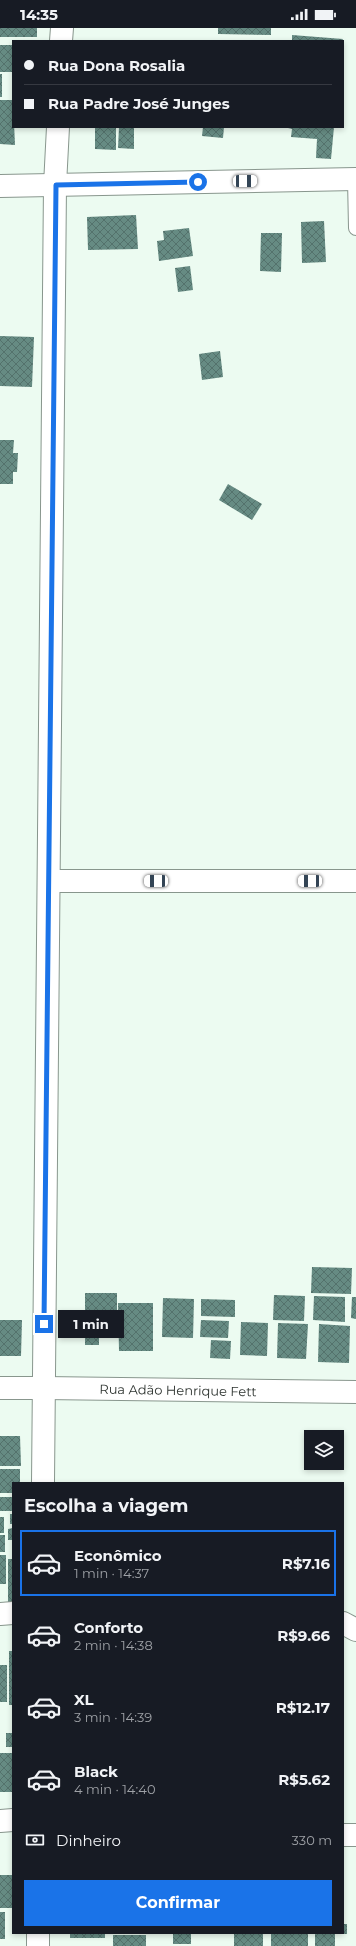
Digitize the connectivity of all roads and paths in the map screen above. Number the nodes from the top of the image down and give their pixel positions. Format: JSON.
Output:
{"nodes":[{"id":1,"x":62,"y":28,"type":"edge"},
{"id":2,"x":61,"y":40,"type":"edge"},
{"id":3,"x":58,"y":128,"type":"edge"},
{"id":4,"x":356,"y":176,"type":"edge"},
{"id":5,"x":56,"y":185,"type":"junction"},
{"id":6,"x":0,"y":186,"type":"edge"},
{"id":7,"x":356,"y":228,"type":"edge"},
{"id":8,"x":49,"y":881,"type":"junction"},
{"id":9,"x":356,"y":881,"type":"edge"},
{"id":10,"x":0,"y":1388,"type":"edge"},
{"id":11,"x":44,"y":1388,"type":"junction"},
{"id":12,"x":356,"y":1392,"type":"edge"},
{"id":13,"x":44,"y":1482,"type":"edge"},
{"id":14,"x":12,"y":1613,"type":"edge"},
{"id":15,"x":0,"y":1614,"type":"edge"},
{"id":16,"x":344,"y":1624,"type":"edge"},
{"id":17,"x":356,"y":1630,"type":"edge"},
{"id":18,"x":12,"y":1820,"type":"edge"},
{"id":19,"x":0,"y":1821,"type":"edge"},
{"id":20,"x":344,"y":1835,"type":"edge"},
{"id":21,"x":356,"y":1835,"type":"edge"},
{"id":22,"x":38,"y":1934,"type":"edge"},
{"id":23,"x":38,"y":1946,"type":"edge"}],
"edges":[{"from":1,"to":2,"type":"street"},
{"from":3,"to":5,"type":"street"},
{"from":4,"to":5,"type":"street"},
{"from":4,"to":7,"type":"lane"},
{"from":5,"to":6,"type":"street"},
{"from":5,"to":8,"type":"street"},
{"from":8,"to":9,"type":"street"},
{"from":8,"to":11,"type":"street"},
{"from":10,"to":11,"type":"street","name":"Rua Adão Henrique Fett"},
{"from":11,"to":12,"type":"street","name":"Rua Adão Henrique Fett"},
{"from":11,"to":13,"type":"street"},
{"from":14,"to":15,"type":"street"},
{"from":16,"to":17,"type":"street"},
{"from":18,"to":19,"type":"street"},
{"from":20,"to":21,"type":"street"},
{"from":22,"to":23,"type":"street"}]}
